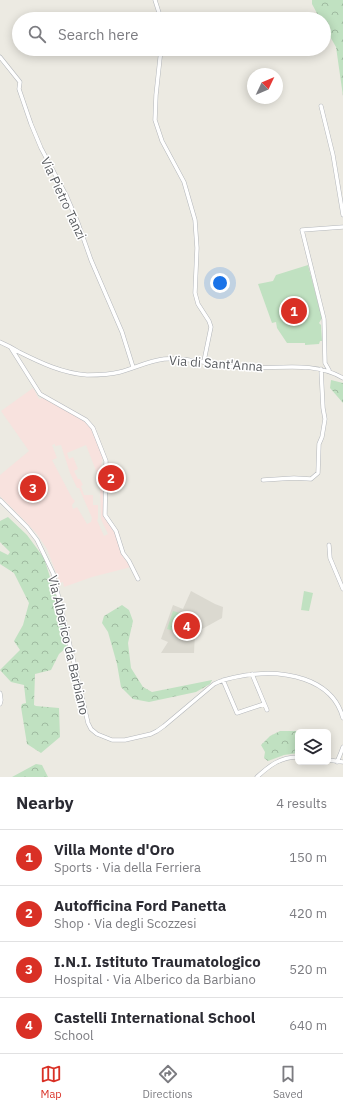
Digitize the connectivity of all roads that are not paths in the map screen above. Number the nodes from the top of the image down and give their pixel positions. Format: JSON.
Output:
{"nodes":[{"id":1,"x":156,"y":0,"type":"edge"},
{"id":2,"x":159,"y":12,"type":"edge"},
{"id":3,"x":160,"y":56,"type":"edge"},
{"id":4,"x":0,"y":57,"type":"edge"},
{"id":5,"x":321,"y":106,"type":"dead end"},
{"id":6,"x":343,"y":215,"type":"edge"},
{"id":7,"x":343,"y":226,"type":"edge"},
{"id":8,"x":0,"y":342,"type":"edge"},
{"id":9,"x":10,"y":347,"type":"junction"},
{"id":10,"x":204,"y":361,"type":"junction"},
{"id":11,"x":133,"y":367,"type":"junction"},
{"id":12,"x":321,"y":369,"type":"junction"},
{"id":13,"x":329,"y":370,"type":"junction"},
{"id":14,"x":343,"y":378,"type":"edge"},
{"id":15,"x":263,"y":480,"type":"dead end"},
{"id":16,"x":0,"y":500,"type":"edge"},
{"id":17,"x":329,"y":545,"type":"dead end"},
{"id":18,"x":138,"y":579,"type":"dead end"},
{"id":19,"x":343,"y":589,"type":"edge"},
{"id":20,"x":252,"y":674,"type":"junction"},
{"id":21,"x":223,"y":680,"type":"junction"},
{"id":22,"x":0,"y":693,"type":"edge"},
{"id":23,"x":0,"y":704,"type":"edge"},
{"id":24,"x":264,"y":704,"type":"junction"},
{"id":25,"x":267,"y":710,"type":"dead end"},
{"id":26,"x":343,"y":718,"type":"edge"},
{"id":27,"x":343,"y":747,"type":"edge"},
{"id":28,"x":295,"y":757,"type":"edge"},
{"id":29,"x":331,"y":761,"type":"edge"},
{"id":30,"x":336,"y":762,"type":"junction"},
{"id":31,"x":343,"y":762,"type":"edge"},
{"id":32,"x":257,"y":777,"type":"edge"}],
"edges":[{"from":1,"to":2,"type":"street"},
{"from":3,"to":10,"type":"street"},
{"from":4,"to":11,"type":"street","name":"Via Pietro Tanzi"},
{"from":5,"to":6,"type":"street"},
{"from":7,"to":13,"type":"street"},
{"from":8,"to":9,"type":"street","name":"Via di Sant'Anna"},
{"from":9,"to":11,"type":"street","name":"Via di Sant'Anna"},
{"from":9,"to":18,"type":"street"},
{"from":10,"to":11,"type":"street","name":"Via di Sant'Anna"},
{"from":10,"to":12,"type":"street","name":"Via di Sant'Anna"},
{"from":12,"to":13,"type":"street","name":"Via di Sant'Anna"},
{"from":12,"to":15,"type":"street"},
{"from":13,"to":14,"type":"street","name":"Via di Sant'Anna"},
{"from":16,"to":21,"type":"street","name":"Via Alberico da Barbiano"},
{"from":17,"to":19,"type":"street"},
{"from":20,"to":21,"type":"street","name":"Via Alberico da Barbiano"},
{"from":20,"to":24,"type":"street"},
{"from":20,"to":26,"type":"street","name":"Via Alberico da Barbiano"},
{"from":21,"to":24,"type":"street"},
{"from":22,"to":23,"type":"street"},
{"from":24,"to":25,"type":"street"},
{"from":27,"to":30,"type":"street"},
{"from":28,"to":32,"type":"street"},
{"from":29,"to":30,"type":"street"},
{"from":30,"to":31,"type":"street"}]}
